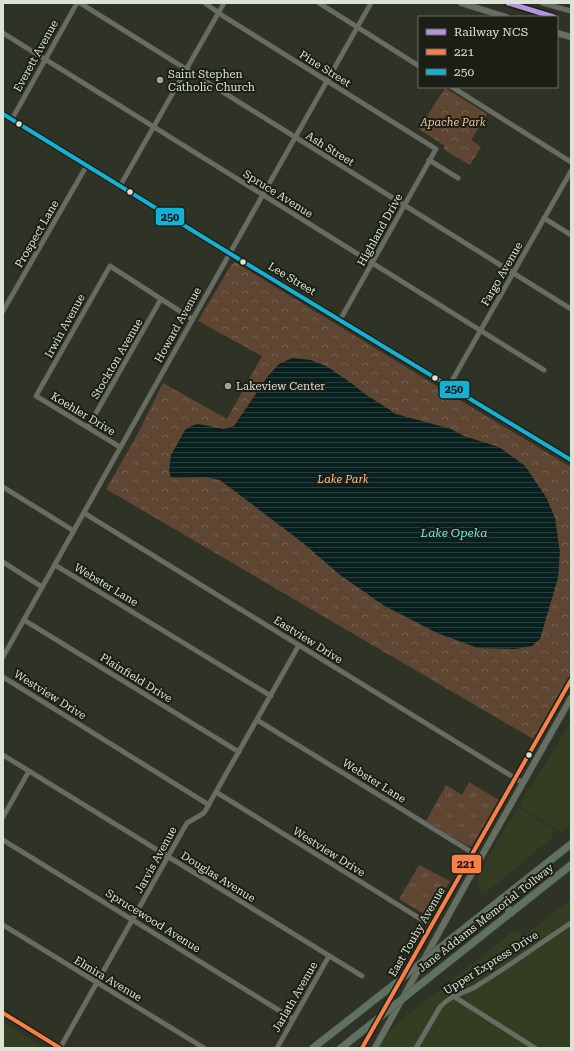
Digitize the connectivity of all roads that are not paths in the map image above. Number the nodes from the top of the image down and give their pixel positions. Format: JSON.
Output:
{"nodes":[{"id":1,"x":77,"y":3,"type":"edge"},
{"id":2,"x":80,"y":3,"type":"edge"},
{"id":3,"x":205,"y":3,"type":"edge"},
{"id":4,"x":224,"y":3,"type":"edge"},
{"id":5,"x":319,"y":3,"type":"edge"},
{"id":6,"x":371,"y":3,"type":"edge"},
{"id":7,"x":542,"y":3,"type":"edge"},
{"id":8,"x":465,"y":4,"type":"edge"},
{"id":9,"x":571,"y":11,"type":"edge"},
{"id":10,"x":218,"y":12,"type":"junction"},
{"id":11,"x":503,"y":16,"type":"edge"},
{"id":12,"x":358,"y":27,"type":"junction"},
{"id":13,"x":3,"y":33,"type":"edge"},
{"id":14,"x":558,"y":33,"type":"edge"},
{"id":15,"x":571,"y":37,"type":"edge"},
{"id":16,"x":45,"y":60,"type":"junction"},
{"id":17,"x":418,"y":65,"type":"edge"},
{"id":18,"x":186,"y":69,"type":"junction"},
{"id":19,"x":327,"y":81,"type":"junction"},
{"id":20,"x":454,"y":88,"type":"edge"},
{"id":21,"x":3,"y":114,"type":"edge"},
{"id":22,"x":12,"y":119,"type":"junction"},
{"id":23,"x":154,"y":126,"type":"junction"},
{"id":24,"x":295,"y":137,"type":"junction"},
{"id":25,"x":436,"y":149,"type":"joint"},
{"id":26,"x":429,"y":160,"type":"junction"},
{"id":27,"x":571,"y":162,"type":"edge"},
{"id":28,"x":87,"y":165,"type":"junction"},
{"id":29,"x":571,"y":170,"type":"edge"},
{"id":30,"x":458,"y":178,"type":"dead end"},
{"id":31,"x":120,"y":186,"type":"junction"},
{"id":32,"x":262,"y":195,"type":"junction"},
{"id":33,"x":404,"y":206,"type":"junction"},
{"id":34,"x":544,"y":218,"type":"junction"},
{"id":35,"x":571,"y":235,"type":"edge"},
{"id":36,"x":229,"y":253,"type":"junction"},
{"id":37,"x":372,"y":263,"type":"junction"},
{"id":38,"x":512,"y":274,"type":"junction"},
{"id":39,"x":161,"y":300,"type":"junction"},
{"id":40,"x":571,"y":309,"type":"edge"},
{"id":41,"x":3,"y":311,"type":"edge"},
{"id":42,"x":192,"y":320,"type":"junction"},
{"id":43,"x":340,"y":320,"type":"junction"},
{"id":44,"x":480,"y":331,"type":"junction"},
{"id":45,"x":544,"y":370,"type":"dead end"},
{"id":46,"x":449,"y":386,"type":"junction"},
{"id":47,"x":36,"y":396,"type":"joint"},
{"id":48,"x":88,"y":427,"type":"junction"},
{"id":49,"x":120,"y":447,"type":"junction"},
{"id":50,"x":571,"y":460,"type":"edge"},
{"id":51,"x":3,"y":486,"type":"edge"},
{"id":52,"x":84,"y":513,"type":"junction"},
{"id":53,"x":74,"y":531,"type":"junction"},
{"id":54,"x":3,"y":562,"type":"edge"},
{"id":55,"x":55,"y":565,"type":"junction"},
{"id":56,"x":42,"y":587,"type":"junction"},
{"id":57,"x":24,"y":620,"type":"junction"},
{"id":58,"x":300,"y":645,"type":"junction"},
{"id":59,"x":3,"y":657,"type":"edge"},
{"id":60,"x":3,"y":677,"type":"edge"},
{"id":61,"x":571,"y":680,"type":"edge"},
{"id":62,"x":271,"y":696,"type":"junction"},
{"id":63,"x":571,"y":698,"type":"edge"},
{"id":64,"x":257,"y":720,"type":"junction"},
{"id":65,"x":239,"y":752,"type":"junction"},
{"id":66,"x":3,"y":755,"type":"edge"},
{"id":67,"x":29,"y":771,"type":"junction"},
{"id":68,"x":515,"y":778,"type":"junction"},
{"id":69,"x":523,"y":783,"type":"junction"},
{"id":70,"x":216,"y":792,"type":"junction"},
{"id":71,"x":209,"y":805,"type":"junction"},
{"id":72,"x":3,"y":817,"type":"edge"},
{"id":73,"x":3,"y":840,"type":"edge"},
{"id":74,"x":571,"y":844,"type":"edge"},
{"id":75,"x":473,"y":853,"type":"junction"},
{"id":76,"x":168,"y":857,"type":"junction"},
{"id":77,"x":481,"y":858,"type":"junction"},
{"id":78,"x":571,"y":866,"type":"edge"},
{"id":79,"x":501,"y":899,"type":"junction"},
{"id":80,"x":511,"y":913,"type":"junction"},
{"id":81,"x":133,"y":919,"type":"junction"},
{"id":82,"x":571,"y":923,"type":"edge"},
{"id":83,"x":3,"y":925,"type":"edge"},
{"id":84,"x":432,"y":926,"type":"junction"},
{"id":85,"x":329,"y":956,"type":"junction"},
{"id":86,"x":362,"y":976,"type":"dead end"},
{"id":87,"x":97,"y":982,"type":"junction"},
{"id":88,"x":453,"y":996,"type":"junction"},
{"id":89,"x":3,"y":1013,"type":"edge"},
{"id":90,"x":293,"y":1019,"type":"junction"},
{"id":91,"x":60,"y":1048,"type":"edge"},
{"id":92,"x":204,"y":1048,"type":"edge"},
{"id":93,"x":277,"y":1048,"type":"edge"},
{"id":94,"x":313,"y":1048,"type":"edge"},
{"id":95,"x":340,"y":1048,"type":"edge"},
{"id":96,"x":362,"y":1048,"type":"edge"},
{"id":97,"x":375,"y":1048,"type":"edge"},
{"id":98,"x":416,"y":1048,"type":"edge"},
{"id":99,"x":534,"y":1048,"type":"edge"}],
"edges":[{"from":1,"to":16,"type":"street","name":"Everett Avenue"},
{"from":2,"to":18,"type":"street","name":"Ash Street"},
{"from":3,"to":10,"type":"street","name":"Pine Street"},
{"from":4,"to":10,"type":"street"},
{"from":5,"to":12,"type":"street"},
{"from":6,"to":12,"type":"street","name":"Howard Avenue"},
{"from":7,"to":9,"type":"street"},
{"from":8,"to":11,"type":"main road"},
{"from":10,"to":18,"type":"street"},
{"from":10,"to":19,"type":"street","name":"Pine Street"},
{"from":12,"to":17,"type":"street"},
{"from":12,"to":19,"type":"street","name":"Howard Avenue"},
{"from":13,"to":16,"type":"street","name":"Spruce Avenue"},
{"from":14,"to":15,"type":"main road"},
{"from":16,"to":22,"type":"street","name":"Everett Avenue"},
{"from":16,"to":23,"type":"street","name":"Spruce Avenue"},
{"from":18,"to":23,"type":"street"},
{"from":18,"to":24,"type":"street","name":"Ash Street"},
{"from":19,"to":24,"type":"street","name":"Howard Avenue"},
{"from":19,"to":25,"type":"street","name":"Pine Street"},
{"from":20,"to":27,"type":"street"},
{"from":21,"to":22,"type":"main road","name":"Lee Street"},
{"from":22,"to":28,"type":"main road","name":"Lee Street"},
{"from":23,"to":31,"type":"street"},
{"from":23,"to":32,"type":"street","name":"Spruce Avenue"},
{"from":24,"to":32,"type":"street","name":"Howard Avenue"},
{"from":24,"to":33,"type":"street","name":"Ash Street"},
{"from":25,"to":26,"type":"street","name":"Highland Drive"},
{"from":26,"to":30,"type":"street"},
{"from":26,"to":33,"type":"street","name":"Highland Drive"},
{"from":28,"to":31,"type":"main road","name":"Lee Street"},
{"from":28,"to":41,"type":"street","name":"Prospect Lane"},
{"from":29,"to":34,"type":"street","name":"Fargo Avenue"},
{"from":31,"to":36,"type":"main road","name":"Lee Street"},
{"from":32,"to":36,"type":"street","name":"Howard Avenue"},
{"from":32,"to":37,"type":"street","name":"Spruce Avenue"},
{"from":33,"to":37,"type":"street","name":"Highland Drive"},
{"from":33,"to":38,"type":"street","name":"Ash Street"},
{"from":34,"to":35,"type":"street"},
{"from":34,"to":38,"type":"street","name":"Fargo Avenue"},
{"from":36,"to":42,"type":"street","name":"Howard Avenue"},
{"from":36,"to":43,"type":"main road","name":"Lee Street"},
{"from":37,"to":43,"type":"street","name":"Highland Drive"},
{"from":37,"to":44,"type":"street","name":"Spruce Avenue"},
{"from":38,"to":40,"type":"street","name":"Ash Street"},
{"from":38,"to":44,"type":"street","name":"Fargo Avenue"},
{"from":39,"to":42,"type":"street"},
{"from":39,"to":47,"type":"street","name":"Irwin Avenue"},
{"from":39,"to":48,"type":"street","name":"Stockton Avenue"},
{"from":42,"to":49,"type":"street","name":"Howard Avenue"},
{"from":43,"to":46,"type":"main road","name":"Lee Street"},
{"from":44,"to":45,"type":"street","name":"Spruce Avenue"},
{"from":44,"to":46,"type":"street","name":"Fargo Avenue"},
{"from":46,"to":50,"type":"main road","name":"Lee Street"},
{"from":47,"to":48,"type":"street","name":"Koehler Drive"},
{"from":48,"to":49,"type":"street","name":"Koehler Drive"},
{"from":49,"to":52,"type":"street","name":"Howard Avenue"},
{"from":51,"to":53,"type":"street"},
{"from":52,"to":53,"type":"street","name":"Howard Avenue"},
{"from":52,"to":58,"type":"street","name":"Eastview Drive"},
{"from":53,"to":55,"type":"street","name":"Howard Avenue"},
{"from":54,"to":56,"type":"street"},
{"from":55,"to":56,"type":"street","name":"Howard Avenue"},
{"from":55,"to":62,"type":"street","name":"Webster Lane"},
{"from":56,"to":57,"type":"street","name":"Howard Avenue"},
{"from":57,"to":59,"type":"street","name":"Howard Avenue"},
{"from":57,"to":65,"type":"street","name":"Plainfield Drive"},
{"from":58,"to":62,"type":"street","name":"Jarvis Avenue"},
{"from":58,"to":68,"type":"street","name":"Eastview Drive"},
{"from":60,"to":71,"type":"street","name":"Westview Drive"},
{"from":61,"to":68,"type":"main road","name":"East Touhy Avenue"},
{"from":62,"to":64,"type":"street","name":"Jarvis Avenue"},
{"from":63,"to":69,"type":"main road","name":"East Touhy Avenue"},
{"from":64,"to":65,"type":"street","name":"Jarvis Avenue"},
{"from":64,"to":75,"type":"street","name":"Webster Lane"},
{"from":65,"to":70,"type":"street","name":"Jarvis Avenue"},
{"from":66,"to":67,"type":"street","name":"Douglas Avenue"},
{"from":67,"to":72,"type":"street"},
{"from":67,"to":76,"type":"street","name":"Douglas Avenue"},
{"from":68,"to":69,"type":"street","name":"Eastview Drive"},
{"from":68,"to":75,"type":"main road","name":"East Touhy Avenue"},
{"from":69,"to":77,"type":"main road","name":"East Touhy Avenue"},
{"from":70,"to":71,"type":"street","name":"Jarvis Avenue"},
{"from":70,"to":84,"type":"street","name":"Westview Drive"},
{"from":71,"to":76,"type":"street","name":"Jarvis Avenue"},
{"from":73,"to":81,"type":"street","name":"Sprucewood Avenue"},
{"from":74,"to":79,"type":"highway","name":"Jane Addams Memorial Tollway"},
{"from":75,"to":77,"type":"street","name":"Webster Lane"},
{"from":75,"to":84,"type":"main road","name":"East Touhy Avenue"},
{"from":76,"to":81,"type":"street","name":"Jarvis Avenue"},
{"from":76,"to":85,"type":"street","name":"Douglas Avenue"},
{"from":77,"to":97,"type":"main road","name":"East Touhy Avenue"},
{"from":78,"to":80,"type":"highway","name":"Jane Addams Memorial Tollway"},
{"from":79,"to":80,"type":"highway"},
{"from":79,"to":94,"type":"highway","name":"Jane Addams Memorial Tollway","bridge":true},
{"from":80,"to":95,"type":"highway","name":"Jane Addams Memorial Tollway","bridge":true},
{"from":81,"to":87,"type":"street","name":"Jarvis Avenue"},
{"from":81,"to":90,"type":"street","name":"Sprucewood Avenue"},
{"from":82,"to":88,"type":"street","name":"Upper Express Drive"},
{"from":83,"to":87,"type":"street","name":"Elmira Avenue"},
{"from":84,"to":96,"type":"main road","name":"East Touhy Avenue"},
{"from":85,"to":86,"type":"street","name":"Douglas Avenue"},
{"from":85,"to":90,"type":"street","name":"Jarlath Avenue"},
{"from":87,"to":91,"type":"street","name":"Jarvis Avenue"},
{"from":87,"to":92,"type":"street","name":"Elmira Avenue"},
{"from":88,"to":98,"type":"street","name":"Upper Express Drive"},
{"from":88,"to":99,"type":"street"},
{"from":89,"to":91,"type":"main road"},
{"from":90,"to":93,"type":"street","name":"Jarlath Avenue"}]}
